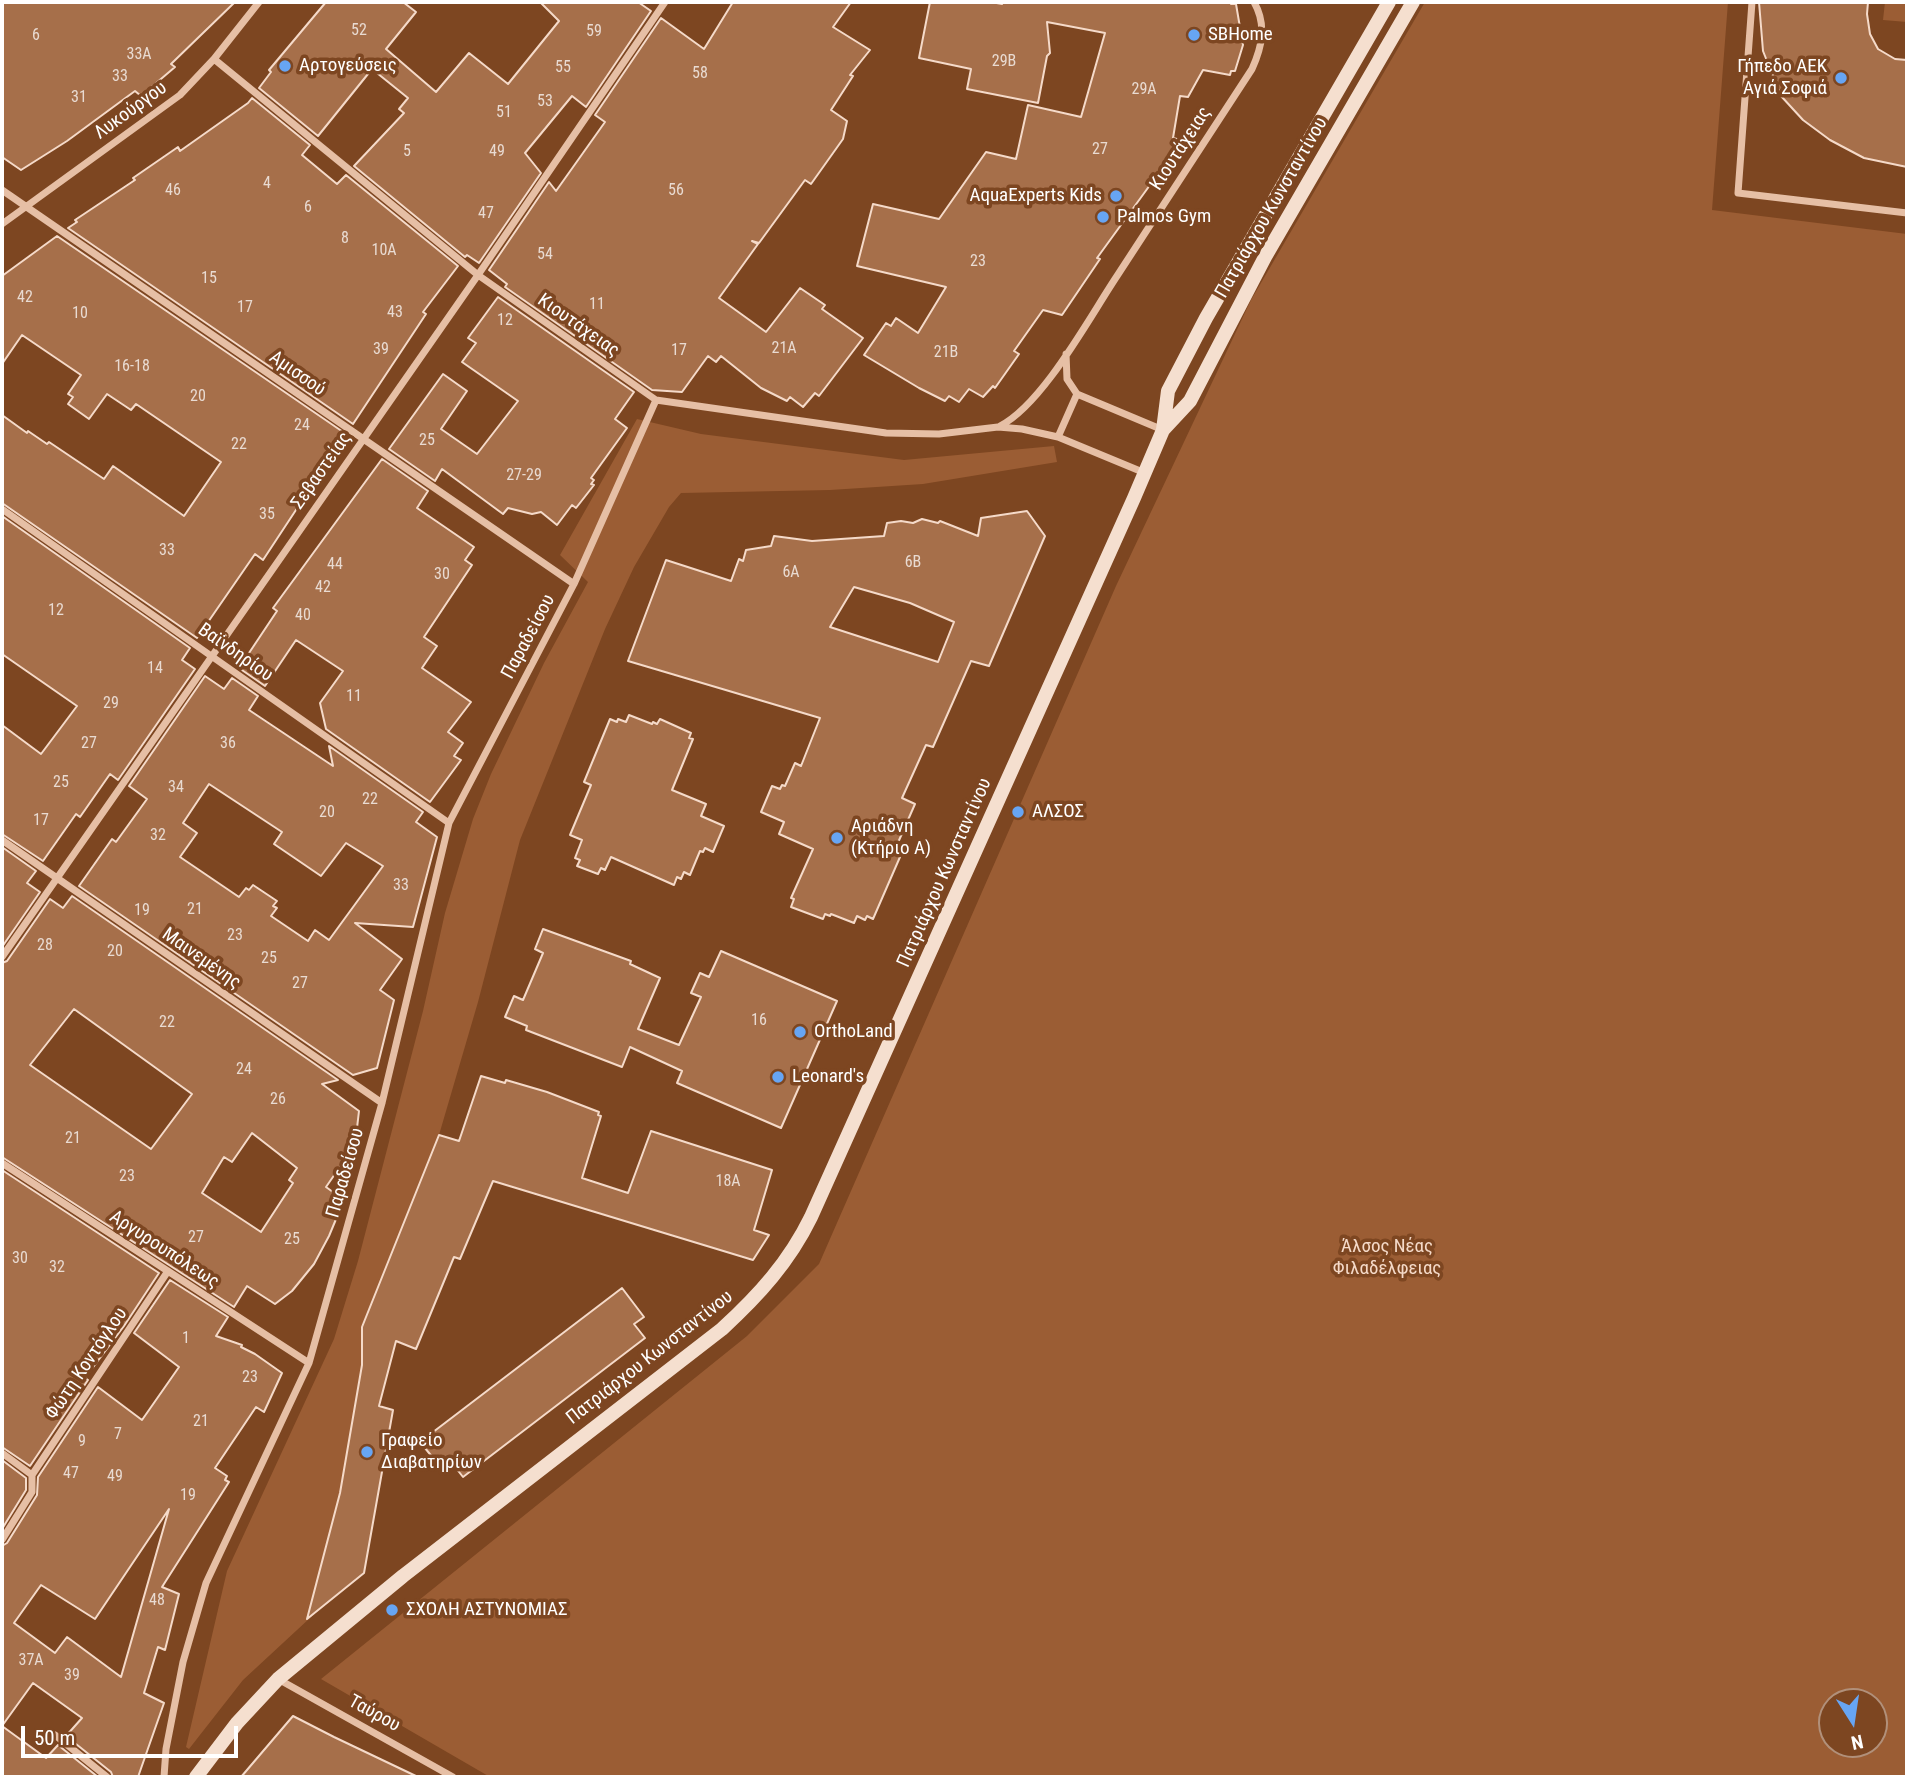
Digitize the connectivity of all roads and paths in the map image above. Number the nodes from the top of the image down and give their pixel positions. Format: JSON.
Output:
{"nodes":[{"id":1,"x":260,"y":2,"type":"edge"},
{"id":2,"x":665,"y":2,"type":"edge"},
{"id":3,"x":1255,"y":2,"type":"edge"},
{"id":4,"x":1389,"y":2,"type":"edge"},
{"id":5,"x":1413,"y":2,"type":"edge"},
{"id":6,"x":1752,"y":2,"type":"edge"},
{"id":7,"x":214,"y":59,"type":"junction"},
{"id":8,"x":2,"y":190,"type":"edge"},
{"id":9,"x":26,"y":206,"type":"junction"},
{"id":10,"x":1907,"y":213,"type":"edge"},
{"id":11,"x":2,"y":224,"type":"edge"},
{"id":12,"x":478,"y":275,"type":"junction"},
{"id":13,"x":1066,"y":353,"type":"junction"},
{"id":14,"x":1077,"y":394,"type":"junction"},
{"id":15,"x":656,"y":400,"type":"junction"},
{"id":16,"x":998,"y":427,"type":"junction"},
{"id":17,"x":1163,"y":430,"type":"junction"},
{"id":18,"x":1058,"y":437,"type":"junction"},
{"id":19,"x":364,"y":439,"type":"junction"},
{"id":20,"x":1144,"y":473,"type":"junction"},
{"id":21,"x":2,"y":509,"type":"edge"},
{"id":22,"x":574,"y":584,"type":"junction"},
{"id":23,"x":212,"y":656,"type":"junction"},
{"id":24,"x":449,"y":823,"type":"junction"},
{"id":25,"x":2,"y":840,"type":"edge"},
{"id":26,"x":57,"y":878,"type":"junction"},
{"id":27,"x":2,"y":957,"type":"edge"},
{"id":28,"x":382,"y":1103,"type":"junction"},
{"id":29,"x":2,"y":1163,"type":"edge"},
{"id":30,"x":168,"y":1271,"type":"junction"},
{"id":31,"x":309,"y":1363,"type":"junction"},
{"id":32,"x":2,"y":1453,"type":"edge"},
{"id":33,"x":32,"y":1475,"type":"junction"},
{"id":34,"x":2,"y":1540,"type":"edge"},
{"id":35,"x":278,"y":1679,"type":"junction"},
{"id":36,"x":55,"y":1735,"type":"dead end"},
{"id":37,"x":107,"y":1777,"type":"edge"},
{"id":38,"x":164,"y":1777,"type":"edge"},
{"id":39,"x":196,"y":1777,"type":"edge"},
{"id":40,"x":453,"y":1777,"type":"edge"}],
"edges":[{"from":1,"to":7,"type":"street","name":"Λυκούργου"},
{"from":2,"to":12,"type":"street","name":"Σεβαστείας"},
{"from":3,"to":13,"type":"street","name":"Κιουτάχειας"},
{"from":4,"to":17,"type":"main road","name":"Πατριάρχου Κωνσταντίνου"},
{"from":5,"to":17,"type":"main road","name":"Πατριάρχου Κωνσταντίνου"},
{"from":6,"to":10,"type":"street"},
{"from":7,"to":9,"type":"street","name":"Λυκούργου"},
{"from":7,"to":12,"type":"street","name":"Κιουτάχειας"},
{"from":8,"to":9,"type":"street","name":"Αμισσού"},
{"from":9,"to":11,"type":"street","name":"Λυκούργου"},
{"from":9,"to":19,"type":"street","name":"Αμισσού"},
{"from":12,"to":15,"type":"street","name":"Κιουτάχειας"},
{"from":12,"to":19,"type":"street","name":"Σεβαστείας"},
{"from":13,"to":14,"type":"street"},
{"from":13,"to":16,"type":"street","name":"Κιουτάχειας"},
{"from":14,"to":17,"type":"street"},
{"from":14,"to":18,"type":"street"},
{"from":15,"to":16,"type":"street","name":"Κιουτάχειας"},
{"from":15,"to":22,"type":"street","name":"Παραδείσου"},
{"from":16,"to":18,"type":"street","name":"Κιουτάχειας"},
{"from":17,"to":20,"type":"main road","name":"Πατριάρχου Κωνσταντίνου"},
{"from":18,"to":20,"type":"street","name":"Κιουτάχειας"},
{"from":19,"to":22,"type":"street","name":"Αμισσού"},
{"from":19,"to":23,"type":"street","name":"Σεβαστείας"},
{"from":20,"to":35,"type":"main road","name":"Πατριάρχου Κωνσταντίνου"},
{"from":21,"to":23,"type":"street","name":"Βαϊνδηρίου"},
{"from":22,"to":24,"type":"street","name":"Παραδείσου"},
{"from":23,"to":24,"type":"street","name":"Βαϊνδηρίου"},
{"from":23,"to":26,"type":"street","name":"Σεβαστείας"},
{"from":24,"to":28,"type":"street","name":"Παραδείσου"},
{"from":25,"to":26,"type":"street","name":"Μαινεμένης"},
{"from":26,"to":27,"type":"street","name":"Σεβαστείας"},
{"from":26,"to":28,"type":"street","name":"Μαινεμένης"},
{"from":28,"to":31,"type":"street","name":"Παραδείσου"},
{"from":29,"to":30,"type":"street","name":"Αργυρουπόλεως"},
{"from":30,"to":31,"type":"street","name":"Αργυρουπόλεως"},
{"from":30,"to":33,"type":"street","name":"Φώτη Κοντόγλου"},
{"from":31,"to":38,"type":"street","name":"Παραδείσου"},
{"from":32,"to":33,"type":"street"},
{"from":33,"to":34,"type":"street","name":"Φώτη Κοντόγλου"},
{"from":35,"to":39,"type":"main road","name":"Πατριάρχου Κωνσταντίνου"},
{"from":35,"to":40,"type":"street","name":"Ταύρου"},
{"from":36,"to":37,"type":"street"}]}
